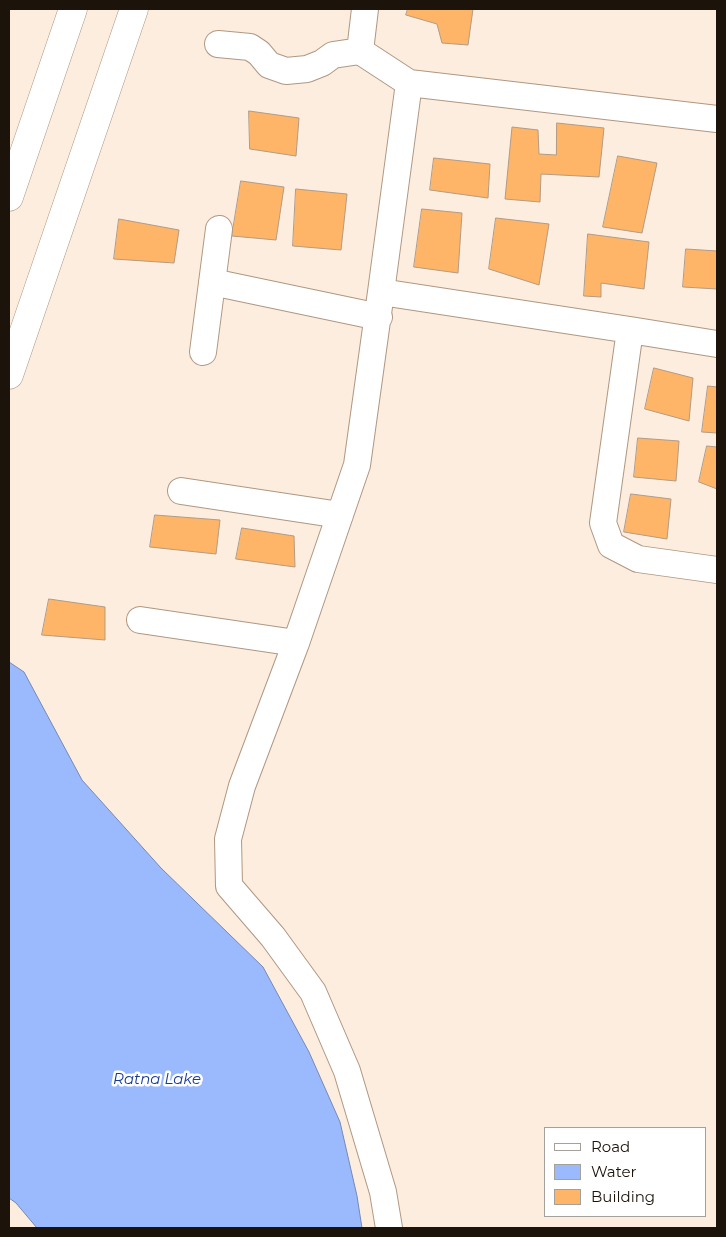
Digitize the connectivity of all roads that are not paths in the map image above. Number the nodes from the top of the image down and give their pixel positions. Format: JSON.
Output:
{"nodes":[{"id":1,"x":73,"y":9,"type":"edge"},
{"id":2,"x":134,"y":9,"type":"edge"},
{"id":3,"x":365,"y":9,"type":"edge"},
{"id":4,"x":218,"y":44,"type":"dead end"},
{"id":5,"x":360,"y":51,"type":"junction"},
{"id":6,"x":409,"y":83,"type":"junction"},
{"id":7,"x":717,"y":119,"type":"edge"},
{"id":8,"x":9,"y":197,"type":"edge"},
{"id":9,"x":219,"y":229,"type":"dead end"},
{"id":10,"x":212,"y":282,"type":"junction"},
{"id":11,"x":380,"y":304,"type":"junction"},
{"id":12,"x":630,"y":330,"type":"junction"},
{"id":13,"x":717,"y":344,"type":"edge"},
{"id":14,"x":203,"y":352,"type":"dead end"},
{"id":15,"x":9,"y":375,"type":"edge"},
{"id":16,"x":181,"y":491,"type":"dead end"},
{"id":17,"x":340,"y":515,"type":"junction"},
{"id":18,"x":717,"y":570,"type":"edge"},
{"id":19,"x":140,"y":620,"type":"dead end"},
{"id":20,"x":296,"y":643,"type":"junction"},
{"id":21,"x":389,"y":1228,"type":"edge"}],
"edges":[{"from":1,"to":8,"type":"street"},
{"from":2,"to":15,"type":"street"},
{"from":3,"to":5,"type":"street"},
{"from":4,"to":5,"type":"street"},
{"from":5,"to":6,"type":"street"},
{"from":6,"to":7,"type":"street"},
{"from":6,"to":11,"type":"street"},
{"from":9,"to":10,"type":"street"},
{"from":10,"to":11,"type":"street"},
{"from":10,"to":14,"type":"street"},
{"from":11,"to":12,"type":"street"},
{"from":11,"to":17,"type":"street"},
{"from":12,"to":13,"type":"street"},
{"from":12,"to":18,"type":"street"},
{"from":16,"to":17,"type":"street"},
{"from":17,"to":20,"type":"street"},
{"from":19,"to":20,"type":"street"},
{"from":20,"to":21,"type":"street"}]}
